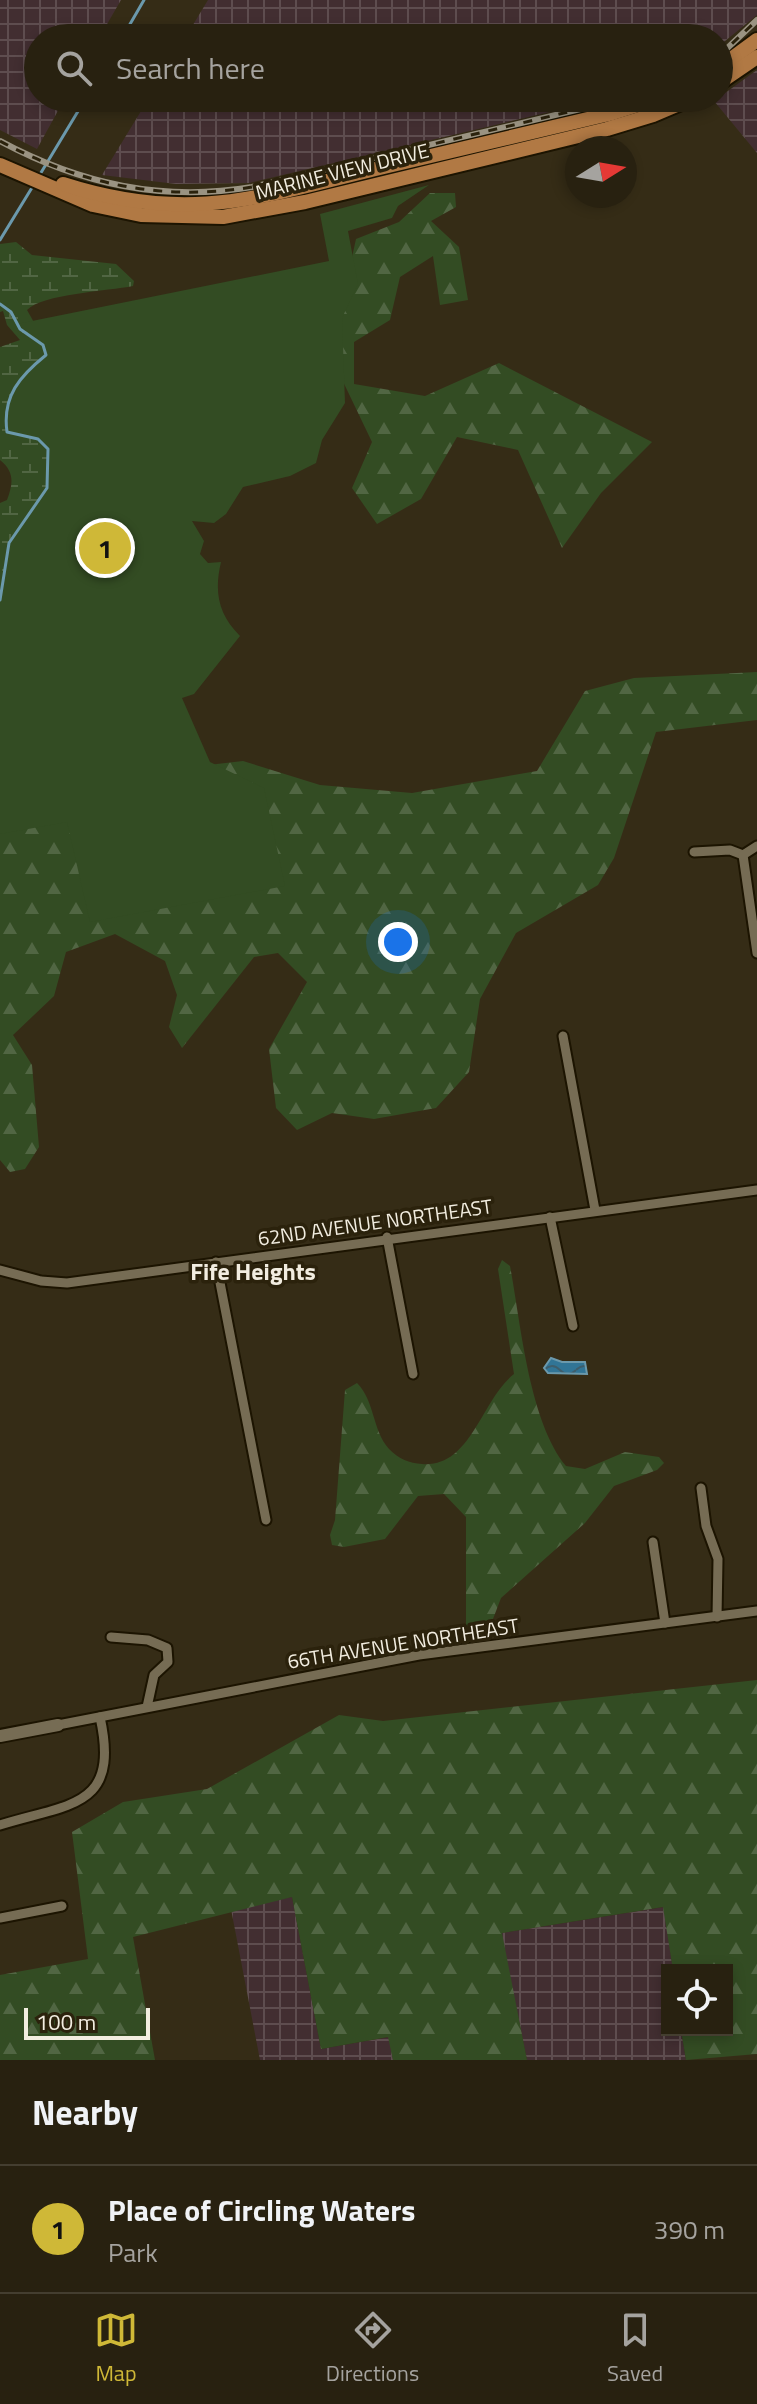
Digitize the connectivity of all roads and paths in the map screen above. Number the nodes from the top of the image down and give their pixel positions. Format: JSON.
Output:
{"nodes":[{"id":1,"x":757,"y":40,"type":"edge"},
{"id":2,"x":757,"y":57,"type":"edge"},
{"id":3,"x":733,"y":58,"type":"edge"},
{"id":4,"x":733,"y":73,"type":"edge"},
{"id":5,"x":615,"y":112,"type":"edge"},
{"id":6,"x":660,"y":112,"type":"edge"},
{"id":7,"x":0,"y":155,"type":"edge"},
{"id":8,"x":0,"y":165,"type":"edge"},
{"id":9,"x":22,"y":171,"type":"junction"},
{"id":10,"x":56,"y":186,"type":"junction"},
{"id":11,"x":757,"y":846,"type":"edge"},
{"id":12,"x":694,"y":852,"type":"dead end"},
{"id":13,"x":743,"y":855,"type":"junction"},
{"id":14,"x":757,"y":953,"type":"edge"},
{"id":15,"x":563,"y":1036,"type":"dead end"},
{"id":16,"x":757,"y":1190,"type":"edge"},
{"id":17,"x":595,"y":1210,"type":"junction"},
{"id":18,"x":550,"y":1217,"type":"junction"},
{"id":19,"x":387,"y":1237,"type":"junction"},
{"id":20,"x":216,"y":1262,"type":"junction"},
{"id":21,"x":0,"y":1270,"type":"edge"},
{"id":22,"x":573,"y":1326,"type":"dead end"},
{"id":23,"x":413,"y":1374,"type":"dead end"},
{"id":24,"x":701,"y":1488,"type":"dead end"},
{"id":25,"x":266,"y":1520,"type":"dead end"},
{"id":26,"x":653,"y":1542,"type":"dead end"},
{"id":27,"x":757,"y":1611,"type":"edge"},
{"id":28,"x":717,"y":1617,"type":"junction"},
{"id":29,"x":665,"y":1623,"type":"junction"},
{"id":30,"x":111,"y":1637,"type":"dead end"},
{"id":31,"x":147,"y":1707,"type":"junction"},
{"id":32,"x":100,"y":1717,"type":"junction"},
{"id":33,"x":58,"y":1725,"type":"joint"},
{"id":34,"x":0,"y":1736,"type":"edge"},
{"id":35,"x":0,"y":1825,"type":"edge"},
{"id":36,"x":62,"y":1906,"type":"dead end"},
{"id":37,"x":0,"y":1918,"type":"edge"}],
"edges":[{"from":1,"to":3,"type":"main road"},
{"from":2,"to":4,"type":"main road"},
{"from":5,"to":10,"type":"main road","name":"MARINE VIEW DRIVE"},
{"from":6,"to":10,"type":"main road","name":"MARINE VIEW DRIVE"},
{"from":7,"to":9,"type":"main road","name":"MARINE VIEW DRIVE"},
{"from":8,"to":9,"type":"main road","name":"MARINE VIEW DRIVE"},
{"from":9,"to":10,"type":"main road","name":"MARINE VIEW DRIVE"},
{"from":11,"to":13,"type":"street"},
{"from":12,"to":13,"type":"street"},
{"from":13,"to":14,"type":"street"},
{"from":15,"to":17,"type":"street"},
{"from":16,"to":17,"type":"street","name":"62ND AVENUE NORTHEAST"},
{"from":17,"to":18,"type":"street","name":"62ND AVENUE NORTHEAST"},
{"from":18,"to":19,"type":"street","name":"62ND AVENUE NORTHEAST"},
{"from":18,"to":22,"type":"street"},
{"from":19,"to":20,"type":"street","name":"62ND AVENUE NORTHEAST"},
{"from":19,"to":23,"type":"street"},
{"from":20,"to":21,"type":"street","name":"62ND AVENUE NORTHEAST"},
{"from":20,"to":25,"type":"street"},
{"from":24,"to":28,"type":"street"},
{"from":26,"to":29,"type":"street"},
{"from":27,"to":28,"type":"street","name":"66TH AVENUE NORTHEAST"},
{"from":28,"to":29,"type":"street","name":"66TH AVENUE NORTHEAST"},
{"from":29,"to":31,"type":"street","name":"66TH AVENUE NORTHEAST"},
{"from":30,"to":31,"type":"street"},
{"from":31,"to":32,"type":"street","name":"66TH AVENUE NORTHEAST"},
{"from":32,"to":33,"type":"street","name":"66TH AVENUE NORTHEAST"},
{"from":32,"to":35,"type":"street"},
{"from":33,"to":34,"type":"street"},
{"from":36,"to":37,"type":"street"}]}
